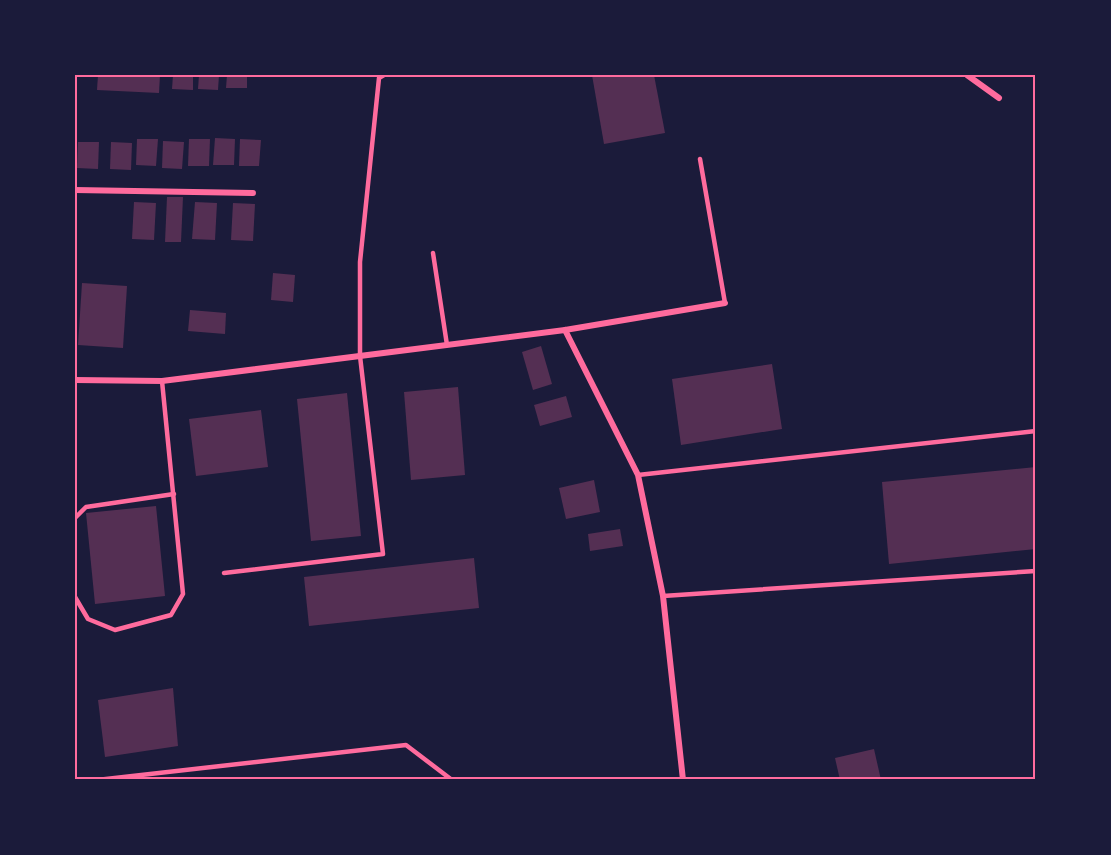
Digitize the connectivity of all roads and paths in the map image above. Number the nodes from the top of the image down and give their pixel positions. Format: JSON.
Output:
{"nodes":[{"id":1,"x":384,"y":75,"type":"edge"},
{"id":2,"x":967,"y":75,"type":"edge"},
{"id":3,"x":999,"y":98,"type":"dead end"},
{"id":4,"x":700,"y":159,"type":"dead end"},
{"id":5,"x":75,"y":190,"type":"edge"},
{"id":6,"x":253,"y":193,"type":"dead end"},
{"id":7,"x":433,"y":253,"type":"dead end"},
{"id":8,"x":725,"y":303,"type":"joint"},
{"id":9,"x":565,"y":330,"type":"junction"},
{"id":10,"x":447,"y":345,"type":"junction"},
{"id":11,"x":360,"y":356,"type":"junction"},
{"id":12,"x":75,"y":380,"type":"edge"},
{"id":13,"x":162,"y":381,"type":"junction"},
{"id":14,"x":1036,"y":431,"type":"edge"},
{"id":15,"x":638,"y":475,"type":"junction"},
{"id":16,"x":174,"y":494,"type":"junction"},
{"id":17,"x":75,"y":518,"type":"edge"},
{"id":18,"x":1036,"y":571,"type":"edge"},
{"id":19,"x":224,"y":573,"type":"dead end"},
{"id":20,"x":663,"y":596,"type":"junction"},
{"id":21,"x":75,"y":597,"type":"edge"},
{"id":22,"x":97,"y":780,"type":"edge"},
{"id":23,"x":452,"y":780,"type":"edge"},
{"id":24,"x":683,"y":780,"type":"edge"}],
"edges":[{"from":1,"to":11,"type":"lane"},
{"from":2,"to":3,"type":"street"},
{"from":4,"to":8,"type":"lane"},
{"from":5,"to":6,"type":"street"},
{"from":7,"to":10,"type":"lane"},
{"from":8,"to":9,"type":"street"},
{"from":9,"to":10,"type":"street"},
{"from":9,"to":15,"type":"street"},
{"from":10,"to":11,"type":"street"},
{"from":11,"to":13,"type":"street"},
{"from":11,"to":19,"type":"lane"},
{"from":12,"to":13,"type":"street"},
{"from":13,"to":16,"type":"lane"},
{"from":14,"to":15,"type":"lane"},
{"from":15,"to":20,"type":"street"},
{"from":16,"to":17,"type":"lane"},
{"from":16,"to":21,"type":"lane"},
{"from":18,"to":20,"type":"lane"},
{"from":20,"to":24,"type":"street"},
{"from":22,"to":23,"type":"lane"}]}
